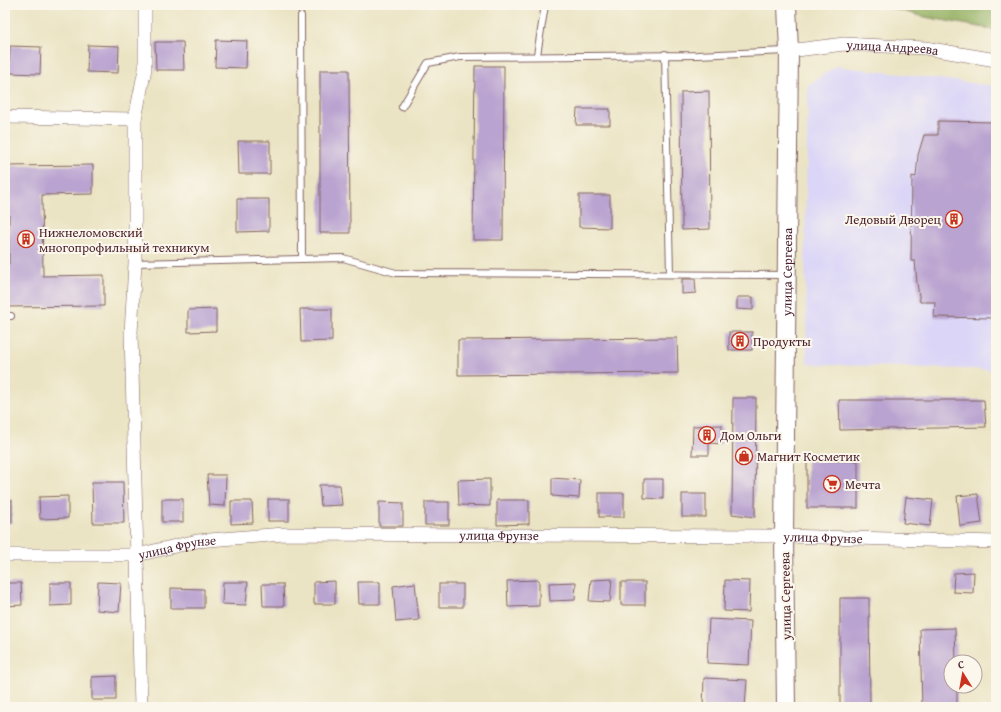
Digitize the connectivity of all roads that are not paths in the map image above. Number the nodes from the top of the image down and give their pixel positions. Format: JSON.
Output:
{"nodes":[{"id":1,"x":145,"y":5,"type":"edge"},
{"id":2,"x":545,"y":5,"type":"edge"},
{"id":3,"x":787,"y":5,"type":"edge"},
{"id":4,"x":301,"y":16,"type":"dead end"},
{"id":5,"x":789,"y":51,"type":"junction"},
{"id":6,"x":665,"y":54,"type":"junction"},
{"id":7,"x":537,"y":56,"type":"junction"},
{"id":8,"x":996,"y":60,"type":"edge"},
{"id":9,"x":402,"y":107,"type":"dead end"},
{"id":10,"x":5,"y":117,"type":"edge"},
{"id":11,"x":135,"y":119,"type":"junction"},
{"id":12,"x":302,"y":259,"type":"junction"},
{"id":13,"x":135,"y":263,"type":"junction"},
{"id":14,"x":670,"y":274,"type":"junction"},
{"id":15,"x":786,"y":275,"type":"junction"},
{"id":16,"x":784,"y":536,"type":"junction"},
{"id":17,"x":996,"y":542,"type":"edge"},
{"id":18,"x":5,"y":555,"type":"edge"},
{"id":19,"x":137,"y":555,"type":"junction"},
{"id":20,"x":140,"y":707,"type":"edge"},
{"id":21,"x":786,"y":707,"type":"edge"}],
"edges":[{"from":1,"to":11,"type":"street"},
{"from":2,"to":7,"type":"lane"},
{"from":3,"to":5,"type":"main road","name":"улица Сергеева"},
{"from":4,"to":12,"type":"lane"},
{"from":5,"to":6,"type":"lane"},
{"from":5,"to":8,"type":"street","name":"улица Андреева"},
{"from":5,"to":15,"type":"main road","name":"улица Сергеева"},
{"from":6,"to":7,"type":"lane"},
{"from":6,"to":14,"type":"lane"},
{"from":7,"to":9,"type":"lane"},
{"from":10,"to":11,"type":"street"},
{"from":11,"to":13,"type":"street"},
{"from":12,"to":13,"type":"lane"},
{"from":12,"to":14,"type":"lane"},
{"from":13,"to":19,"type":"street"},
{"from":14,"to":15,"type":"lane"},
{"from":15,"to":16,"type":"main road","name":"улица Сергеева"},
{"from":16,"to":17,"type":"street","name":"улица Фрунзе"},
{"from":16,"to":19,"type":"street","name":"улица Фрунзе"},
{"from":16,"to":21,"type":"main road","name":"улица Сергеева"},
{"from":18,"to":19,"type":"street","name":"улица Фрунзе"},
{"from":19,"to":20,"type":"street"}]}
